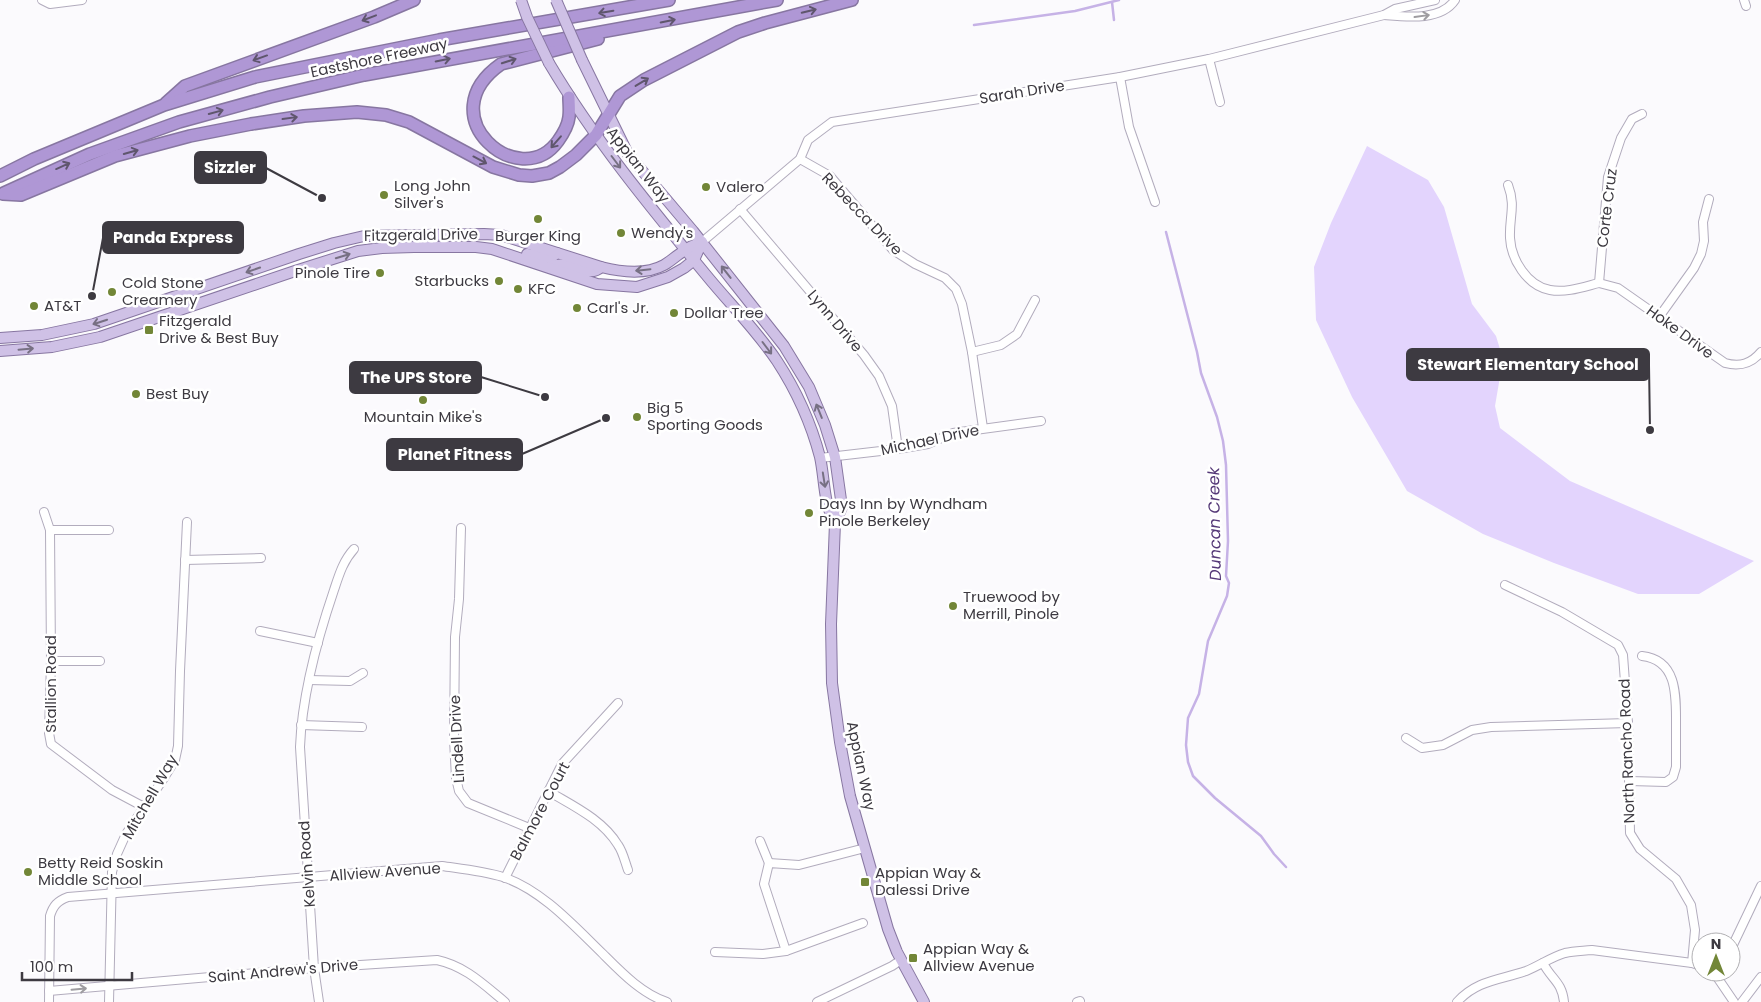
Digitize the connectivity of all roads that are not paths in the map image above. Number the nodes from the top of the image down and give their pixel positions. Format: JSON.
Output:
{"nodes":[{"id":1,"x":42,"y":0,"type":"edge"},
{"id":2,"x":82,"y":0,"type":"edge"},
{"id":3,"x":414,"y":0,"type":"edge"},
{"id":4,"x":521,"y":0,"type":"edge"},
{"id":5,"x":556,"y":0,"type":"edge"},
{"id":6,"x":669,"y":0,"type":"edge"},
{"id":7,"x":777,"y":0,"type":"edge"},
{"id":8,"x":852,"y":0,"type":"edge"},
{"id":9,"x":1435,"y":0,"type":"edge"},
{"id":10,"x":1455,"y":0,"type":"edge"},
{"id":11,"x":1384,"y":15,"type":"junction"},
{"id":12,"x":648,"y":24,"type":"junction"},
{"id":13,"x":1209,"y":59,"type":"junction"},
{"id":14,"x":1120,"y":77,"type":"junction"},
{"id":15,"x":569,"y":97,"type":"junction"},
{"id":16,"x":1220,"y":102,"type":"dead end"},
{"id":17,"x":164,"y":105,"type":"junction"},
{"id":18,"x":1642,"y":114,"type":"dead end"},
{"id":19,"x":608,"y":115,"type":"junction"},
{"id":20,"x":596,"y":135,"type":"junction"},
{"id":21,"x":800,"y":158,"type":"junction"},
{"id":22,"x":0,"y":176,"type":"edge"},
{"id":23,"x":1508,"y":185,"type":"dead end"},
{"id":24,"x":1,"y":194,"type":"edge"},
{"id":25,"x":1709,"y":199,"type":"dead end"},
{"id":26,"x":1155,"y":202,"type":"dead end"},
{"id":27,"x":740,"y":209,"type":"junction"},
{"id":28,"x":702,"y":242,"type":"junction"},
{"id":29,"x":686,"y":249,"type":"junction"},
{"id":30,"x":507,"y":253,"type":"junction"},
{"id":31,"x":557,"y":253,"type":"junction"},
{"id":32,"x":694,"y":260,"type":"junction"},
{"id":33,"x":548,"y":267,"type":"junction"},
{"id":34,"x":601,"y":267,"type":"junction"},
{"id":35,"x":1599,"y":282,"type":"junction"},
{"id":36,"x":1035,"y":300,"type":"dead end"},
{"id":37,"x":1659,"y":316,"type":"junction"},
{"id":38,"x":0,"y":338,"type":"edge"},
{"id":39,"x":0,"y":351,"type":"edge"},
{"id":40,"x":972,"y":352,"type":"junction"},
{"id":41,"x":1761,"y":352,"type":"edge"},
{"id":42,"x":1040,"y":421,"type":"dead end"},
{"id":43,"x":983,"y":428,"type":"junction"},
{"id":44,"x":898,"y":449,"type":"junction"},
{"id":45,"x":834,"y":457,"type":"junction"},
{"id":46,"x":820,"y":458,"type":"junction"},
{"id":47,"x":44,"y":512,"type":"dead end"},
{"id":48,"x":187,"y":522,"type":"dead end"},
{"id":49,"x":835,"y":523,"type":"junction"},
{"id":50,"x":461,"y":528,"type":"dead end"},
{"id":51,"x":50,"y":530,"type":"junction"},
{"id":52,"x":109,"y":530,"type":"dead end"},
{"id":53,"x":354,"y":549,"type":"dead end"},
{"id":54,"x":261,"y":558,"type":"dead end"},
{"id":55,"x":185,"y":560,"type":"junction"},
{"id":56,"x":1505,"y":585,"type":"dead end"},
{"id":57,"x":260,"y":631,"type":"dead end"},
{"id":58,"x":318,"y":644,"type":"junction"},
{"id":59,"x":1642,"y":656,"type":"dead end"},
{"id":60,"x":51,"y":661,"type":"junction"},
{"id":61,"x":100,"y":661,"type":"dead end"},
{"id":62,"x":363,"y":673,"type":"dead end"},
{"id":63,"x":309,"y":680,"type":"junction"},
{"id":64,"x":618,"y":703,"type":"dead end"},
{"id":65,"x":1628,"y":723,"type":"junction"},
{"id":66,"x":301,"y":725,"type":"junction"},
{"id":67,"x":362,"y":727,"type":"dead end"},
{"id":68,"x":1406,"y":738,"type":"dead end"},
{"id":69,"x":1630,"y":781,"type":"junction"},
{"id":70,"x":548,"y":791,"type":"junction"},
{"id":71,"x":144,"y":807,"type":"junction"},
{"id":72,"x":529,"y":828,"type":"junction"},
{"id":73,"x":760,"y":841,"type":"dead end"},
{"id":74,"x":865,"y":848,"type":"junction"},
{"id":75,"x":769,"y":863,"type":"junction"},
{"id":76,"x":628,"y":870,"type":"dead end"},
{"id":77,"x":309,"y":878,"type":"junction"},
{"id":78,"x":505,"y":878,"type":"junction"},
{"id":79,"x":1761,"y":886,"type":"edge"},
{"id":80,"x":112,"y":894,"type":"junction"},
{"id":81,"x":863,"y":923,"type":"dead end"},
{"id":82,"x":1695,"y":932,"type":"edge"},
{"id":83,"x":1739,"y":932,"type":"edge"},
{"id":84,"x":786,"y":951,"type":"junction"},
{"id":85,"x":715,"y":952,"type":"dead end"},
{"id":86,"x":901,"y":960,"type":"junction"},
{"id":87,"x":1691,"y":962,"type":"edge"},
{"id":88,"x":1543,"y":963,"type":"junction"},
{"id":89,"x":314,"y":968,"type":"junction"},
{"id":90,"x":1761,"y":977,"type":"edge"},
{"id":91,"x":1721,"y":982,"type":"edge"},
{"id":92,"x":109,"y":986,"type":"junction"},
{"id":93,"x":49,"y":991,"type":"junction"},
{"id":94,"x":49,"y":1002,"type":"edge"},
{"id":95,"x":109,"y":1002,"type":"edge"},
{"id":96,"x":319,"y":1002,"type":"edge"},
{"id":97,"x":505,"y":1002,"type":"edge"},
{"id":98,"x":665,"y":1002,"type":"edge"},
{"id":99,"x":817,"y":1002,"type":"edge"},
{"id":100,"x":924,"y":1002,"type":"edge"},
{"id":101,"x":1457,"y":1002,"type":"edge"},
{"id":102,"x":1564,"y":1002,"type":"edge"},
{"id":103,"x":1734,"y":1002,"type":"edge"},
{"id":104,"x":1742,"y":1002,"type":"edge"}],
"edges":[{"from":1,"to":2,"type":"street"},
{"from":3,"to":17,"type":"highway","one_way":true},
{"from":4,"to":15,"type":"main road","name":"Appian Way","bridge":true},
{"from":5,"to":19,"type":"main road","name":"Appian Way","bridge":true},
{"from":6,"to":17,"type":"highway","name":"Eastshore Freeway","one_way":true},
{"from":12,"to":7,"type":"highway","name":"Eastshore Freeway","one_way":true},
{"from":19,"to":8,"type":"highway","one_way":true},
{"from":9,"to":11,"type":"street","name":"Sarah Drive"},
{"from":11,"to":10,"type":"street","name":"Sarah Drive","one_way":true},
{"from":11,"to":13,"type":"street","name":"Sarah Drive"},
{"from":15,"to":12,"type":"highway","one_way":true},
{"from":24,"to":12,"type":"highway","name":"Eastshore Freeway","one_way":true},
{"from":13,"to":14,"type":"street","name":"Sarah Drive"},
{"from":13,"to":16,"type":"street"},
{"from":14,"to":21,"type":"street","name":"Sarah Drive"},
{"from":14,"to":26,"type":"street"},
{"from":15,"to":20,"type":"main road","name":"Appian Way"},
{"from":17,"to":22,"type":"highway","name":"Eastshore Freeway"},
{"from":18,"to":35,"type":"street","name":"Corte Cruz"},
{"from":19,"to":20,"type":"highway"},
{"from":19,"to":28,"type":"main road","name":"Appian Way"},
{"from":24,"to":20,"type":"highway","one_way":true},
{"from":20,"to":29,"type":"main road","name":"Appian Way","one_way":true},
{"from":21,"to":27,"type":"street","name":"Sarah Drive"},
{"from":21,"to":40,"type":"street","name":"Rebecca Drive"},
{"from":23,"to":35,"type":"street"},
{"from":25,"to":37,"type":"street"},
{"from":27,"to":28,"type":"street","name":"Sarah Drive"},
{"from":27,"to":44,"type":"street","name":"Lynn Drive"},
{"from":28,"to":29,"type":"main road","name":"Fitzgerald Drive"},
{"from":28,"to":32,"type":"main road"},
{"from":45,"to":28,"type":"main road","name":"Appian Way","one_way":true},
{"from":29,"to":32,"type":"main road","name":"Appian Way"},
{"from":29,"to":34,"type":"main road","name":"Fitzgerald Drive","one_way":true},
{"from":30,"to":31,"type":"main road"},
{"from":30,"to":33,"type":"main road","name":"Fitzgerald Drive"},
{"from":39,"to":30,"type":"main road","name":"Fitzgerald Drive","one_way":true},
{"from":31,"to":34,"type":"main road","name":"Fitzgerald Drive"},
{"from":31,"to":38,"type":"main road","name":"Fitzgerald Drive","one_way":true},
{"from":32,"to":33,"type":"main road","name":"Fitzgerald Drive"},
{"from":32,"to":46,"type":"main road","name":"Appian Way","one_way":true},
{"from":33,"to":34,"type":"main road"},
{"from":35,"to":37,"type":"street","name":"Hoke Drive"},
{"from":36,"to":40,"type":"street"},
{"from":37,"to":41,"type":"street","name":"Hoke Drive"},
{"from":40,"to":43,"type":"street","name":"Rebecca Drive"},
{"from":42,"to":43,"type":"street","name":"Michael Drive"},
{"from":43,"to":44,"type":"street","name":"Michael Drive"},
{"from":44,"to":45,"type":"street","name":"Michael Drive"},
{"from":45,"to":46,"type":"street","name":"Michael Drive"},
{"from":45,"to":49,"type":"main road","name":"Appian Way"},
{"from":46,"to":49,"type":"main road","name":"Appian Way","one_way":true},
{"from":47,"to":51,"type":"street","name":"Stallion Road"},
{"from":48,"to":55,"type":"street","name":"Mitchell Way"},
{"from":49,"to":74,"type":"main road","name":"Appian Way"},
{"from":50,"to":72,"type":"street","name":"Lindell Drive"},
{"from":51,"to":52,"type":"street"},
{"from":51,"to":60,"type":"street","name":"Stallion Road"},
{"from":53,"to":58,"type":"street","name":"Kelvin Road"},
{"from":54,"to":55,"type":"street"},
{"from":55,"to":71,"type":"street","name":"Mitchell Way"},
{"from":56,"to":65,"type":"street","name":"North Rancho Road"},
{"from":57,"to":58,"type":"street"},
{"from":58,"to":63,"type":"street","name":"Kelvin Road"},
{"from":59,"to":69,"type":"street"},
{"from":60,"to":61,"type":"street"},
{"from":60,"to":71,"type":"street","name":"Stallion Road"},
{"from":62,"to":63,"type":"street"},
{"from":63,"to":66,"type":"street","name":"Kelvin Road"},
{"from":64,"to":70,"type":"street","name":"Balmore Court"},
{"from":65,"to":68,"type":"street"},
{"from":65,"to":69,"type":"street","name":"North Rancho Road"},
{"from":66,"to":67,"type":"street"},
{"from":66,"to":77,"type":"street","name":"Kelvin Road"},
{"from":69,"to":82,"type":"street","name":"North Rancho Road"},
{"from":70,"to":72,"type":"street","name":"Balmore Court"},
{"from":70,"to":76,"type":"street"},
{"from":71,"to":80,"type":"street","name":"Mitchell Way"},
{"from":72,"to":78,"type":"street","name":"Balmore Court"},
{"from":73,"to":75,"type":"street"},
{"from":74,"to":75,"type":"street"},
{"from":74,"to":86,"type":"main road","name":"Appian Way"},
{"from":75,"to":84,"type":"street"},
{"from":77,"to":78,"type":"street","name":"Allview Avenue"},
{"from":77,"to":80,"type":"street","name":"Allview Avenue"},
{"from":77,"to":89,"type":"street","name":"Kelvin Road"},
{"from":78,"to":98,"type":"street","name":"Allview Avenue"},
{"from":79,"to":83,"type":"street"},
{"from":80,"to":92,"type":"street","name":"Mitchell Way"},
{"from":80,"to":93,"type":"street","name":"Allview Avenue"},
{"from":81,"to":84,"type":"street"},
{"from":84,"to":85,"type":"street"},
{"from":86,"to":99,"type":"street"},
{"from":86,"to":100,"type":"main road","name":"Appian Way"},
{"from":87,"to":88,"type":"street"},
{"from":88,"to":101,"type":"street"},
{"from":88,"to":102,"type":"street"},
{"from":89,"to":92,"type":"street","name":"Saint Andrew's Drive"},
{"from":89,"to":96,"type":"street","name":"Kelvin Road"},
{"from":89,"to":97,"type":"street","name":"Saint Andrew's Drive"},
{"from":90,"to":104,"type":"street"},
{"from":91,"to":103,"type":"street"},
{"from":93,"to":92,"type":"street","name":"Saint Andrew's Drive","one_way":true},
{"from":92,"to":95,"type":"street","name":"Mitchell Way"},
{"from":93,"to":94,"type":"street"}]}
